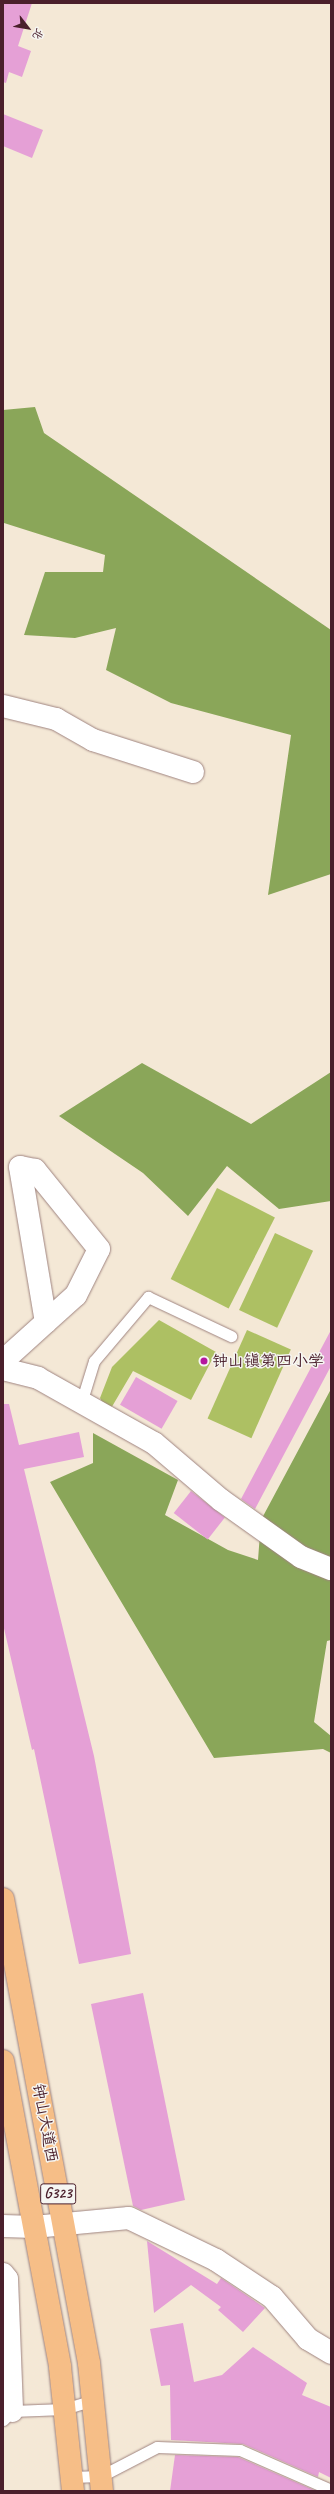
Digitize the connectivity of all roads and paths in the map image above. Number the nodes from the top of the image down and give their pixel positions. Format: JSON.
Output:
{"nodes":[{"id":1,"x":3,"y":706,"type":"edge"},
{"id":2,"x":193,"y":772,"type":"dead end"},
{"id":3,"x":46,"y":1322,"type":"junction"},
{"id":4,"x":231,"y":1336,"type":"dead end"},
{"id":5,"x":3,"y":1361,"type":"edge"},
{"id":6,"x":3,"y":1369,"type":"edge"},
{"id":7,"x":81,"y":1403,"type":"junction"},
{"id":8,"x":331,"y":1569,"type":"edge"},
{"id":9,"x":3,"y":1899,"type":"edge"},
{"id":10,"x":3,"y":2061,"type":"edge"},
{"id":11,"x":63,"y":2223,"type":"junction"},
{"id":12,"x":3,"y":2226,"type":"edge"},
{"id":13,"x":34,"y":2226,"type":"junction"},
{"id":14,"x":3,"y":2274,"type":"edge"},
{"id":15,"x":6,"y":2324,"type":"edge"},
{"id":16,"x":331,"y":2353,"type":"edge"},
{"id":17,"x":93,"y":2400,"type":"junction"},
{"id":18,"x":64,"y":2409,"type":"junction"},
{"id":19,"x":8,"y":2415,"type":"edge"},
{"id":20,"x":102,"y":2483,"type":"edge"},
{"id":21,"x":72,"y":2484,"type":"edge"},
{"id":22,"x":331,"y":2490,"type":"edge"}],
"edges":[{"from":1,"to":2,"type":"street"},
{"from":3,"to":3,"type":"street"},
{"from":3,"to":5,"type":"street"},
{"from":4,"to":7,"type":"lane"},
{"from":6,"to":7,"type":"street"},
{"from":7,"to":8,"type":"street"},
{"from":9,"to":11,"type":"highway","name":"钟山大道西","number":"G323"},
{"from":10,"to":13,"type":"highway","name":"钟山大道西","number":"G323"},
{"from":11,"to":13,"type":"street"},
{"from":11,"to":16,"type":"street"},
{"from":11,"to":17,"type":"highway","name":"钟山大道西","number":"G323"},
{"from":12,"to":13,"type":"street"},
{"from":13,"to":18,"type":"highway","name":"钟山大道西","number":"G323"},
{"from":14,"to":15,"type":"street"},
{"from":15,"to":19,"type":"street"},
{"from":17,"to":18,"type":"lane"},
{"from":17,"to":20,"type":"highway","name":"钟山大道西","number":"G323"},
{"from":18,"to":19,"type":"lane"},
{"from":18,"to":21,"type":"highway","name":"钟山大道西","number":"G323"},
{"from":20,"to":21,"type":"lane"},
{"from":20,"to":22,"type":"lane"}]}
